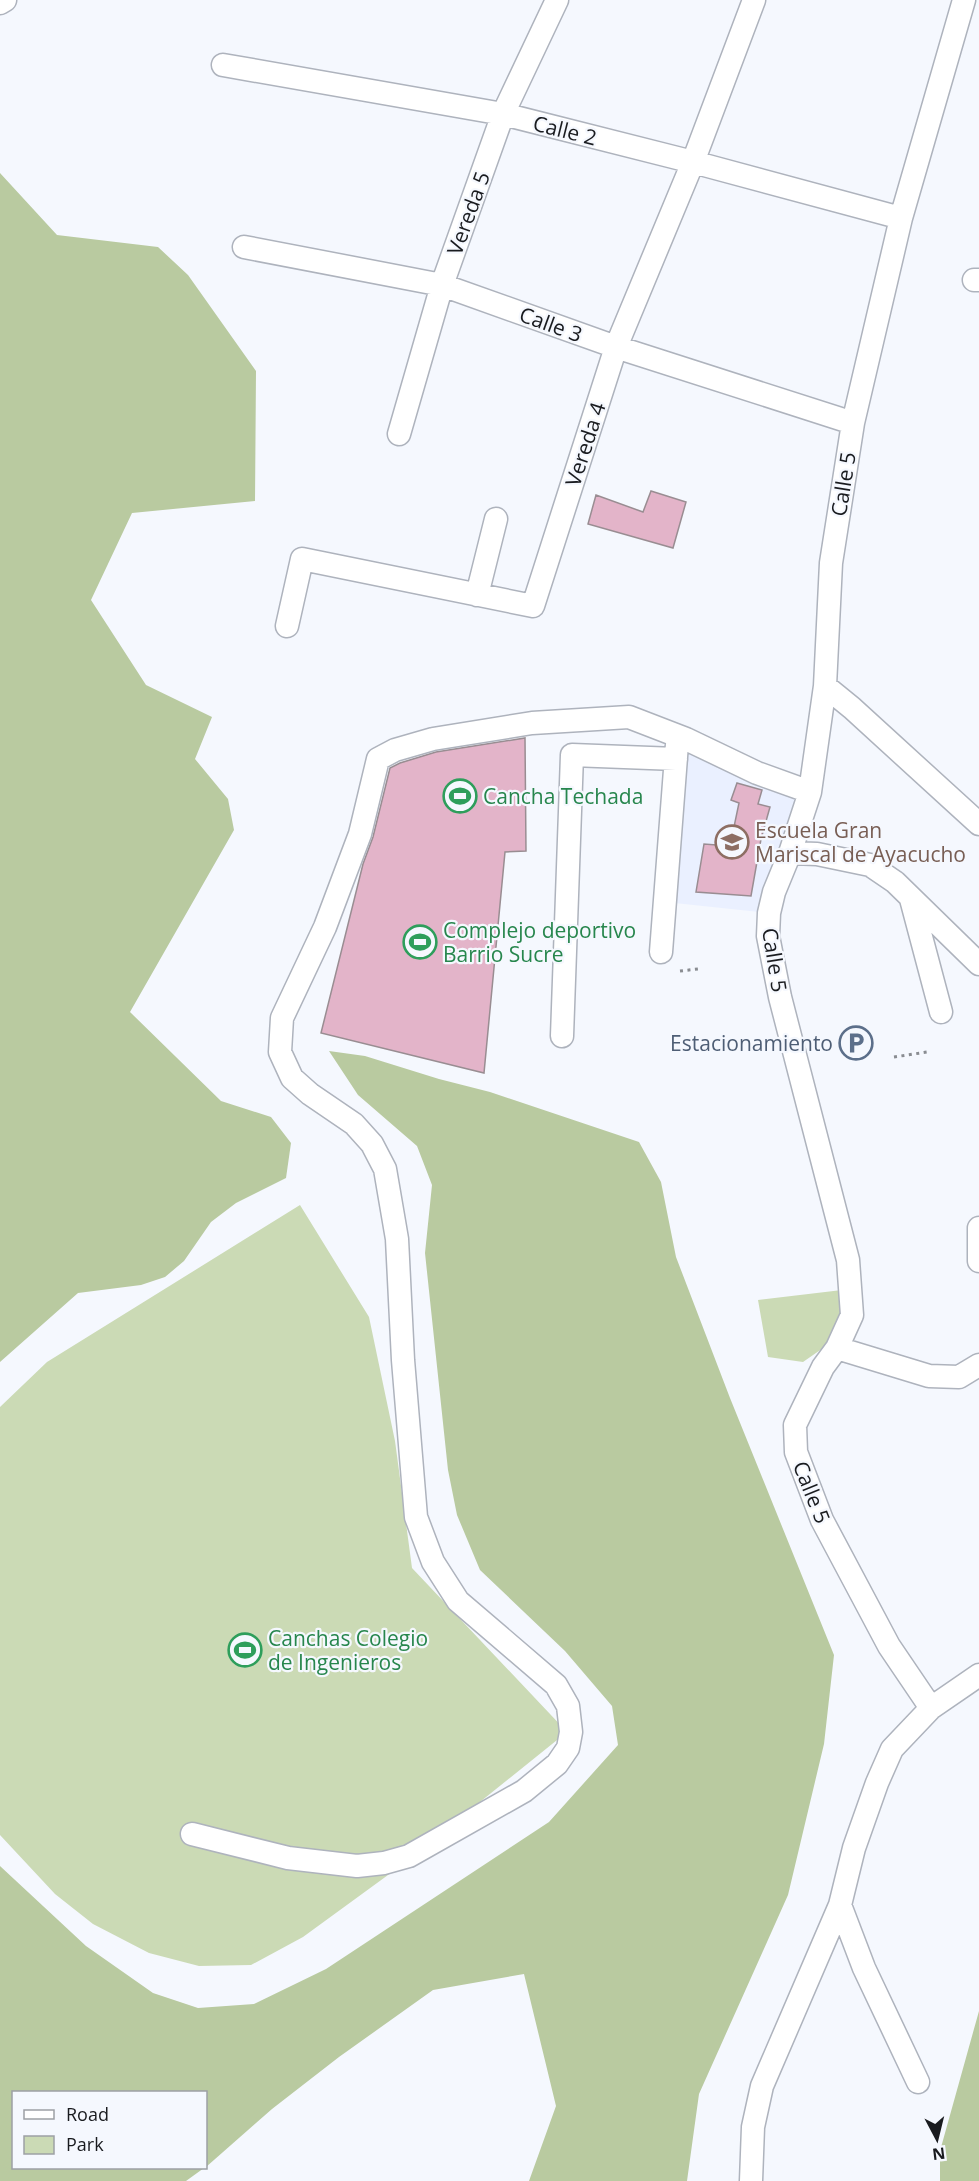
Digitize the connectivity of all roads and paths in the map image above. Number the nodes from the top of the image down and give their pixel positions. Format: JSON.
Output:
{"nodes":[{"id":1,"x":5,"y":0,"type":"edge"},
{"id":2,"x":557,"y":0,"type":"edge"},
{"id":3,"x":754,"y":0,"type":"edge"},
{"id":4,"x":964,"y":0,"type":"edge"},
{"id":5,"x":0,"y":3,"type":"edge"},
{"id":6,"x":223,"y":65,"type":"dead end"},
{"id":7,"x":503,"y":114,"type":"junction"},
{"id":8,"x":693,"y":162,"type":"junction"},
{"id":9,"x":901,"y":218,"type":"junction"},
{"id":10,"x":244,"y":247,"type":"dead end"},
{"id":11,"x":442,"y":285,"type":"junction"},
{"id":12,"x":616,"y":347,"type":"junction"},
{"id":13,"x":853,"y":423,"type":"junction"},
{"id":14,"x":399,"y":434,"type":"dead end"},
{"id":15,"x":496,"y":519,"type":"dead end"},
{"id":16,"x":477,"y":595,"type":"junction"},
{"id":17,"x":287,"y":626,"type":"dead end"},
{"id":18,"x":825,"y":686,"type":"junction"},
{"id":19,"x":677,"y":747,"type":"junction"},
{"id":20,"x":810,"y":792,"type":"junction"},
{"id":21,"x":979,"y":824,"type":"edge"},
{"id":22,"x":790,"y":853,"type":"junction"},
{"id":23,"x":911,"y":900,"type":"junction"},
{"id":24,"x":661,"y":952,"type":"dead end"},
{"id":25,"x":979,"y":964,"type":"edge"},
{"id":26,"x":698,"y":969,"type":"dead end"},
{"id":27,"x":680,"y":971,"type":"dead end"},
{"id":28,"x":941,"y":1012,"type":"dead end"},
{"id":29,"x":562,"y":1036,"type":"dead end"},
{"id":30,"x":927,"y":1052,"type":"dead end"},
{"id":31,"x":894,"y":1057,"type":"dead end"},
{"id":32,"x":979,"y":1228,"type":"edge"},
{"id":33,"x":979,"y":1261,"type":"edge"},
{"id":34,"x":837,"y":1348,"type":"junction"},
{"id":35,"x":979,"y":1365,"type":"edge"},
{"id":36,"x":979,"y":1675,"type":"edge"},
{"id":37,"x":932,"y":1708,"type":"junction"},
{"id":38,"x":192,"y":1834,"type":"dead end"},
{"id":39,"x":840,"y":1905,"type":"junction"},
{"id":40,"x":918,"y":2082,"type":"dead end"},
{"id":41,"x":751,"y":2181,"type":"edge"}],
"edges":[{"from":1,"to":5,"type":"street"},
{"from":2,"to":7,"type":"street","name":"Vereda 5"},
{"from":3,"to":8,"type":"street","name":"Vereda 4"},
{"from":4,"to":9,"type":"street","name":"Calle 5"},
{"from":6,"to":7,"type":"street","name":"Calle 2"},
{"from":7,"to":8,"type":"street","name":"Calle 2"},
{"from":7,"to":11,"type":"street","name":"Vereda 5"},
{"from":8,"to":9,"type":"street","name":"Calle 2"},
{"from":8,"to":12,"type":"street","name":"Vereda 4"},
{"from":9,"to":13,"type":"street","name":"Calle 5"},
{"from":10,"to":11,"type":"street","name":"Calle 3"},
{"from":11,"to":12,"type":"street","name":"Calle 3"},
{"from":11,"to":14,"type":"street","name":"Vereda 5"},
{"from":12,"to":13,"type":"street","name":"Calle 3"},
{"from":12,"to":16,"type":"street","name":"Vereda 4"},
{"from":13,"to":18,"type":"street","name":"Calle 5"},
{"from":15,"to":16,"type":"street"},
{"from":16,"to":17,"type":"street","name":"Vereda 4"},
{"from":18,"to":20,"type":"street","name":"Calle 5"},
{"from":18,"to":21,"type":"street"},
{"from":19,"to":20,"type":"street"},
{"from":19,"to":24,"type":"street"},
{"from":19,"to":29,"type":"street"},
{"from":19,"to":38,"type":"street"},
{"from":20,"to":22,"type":"street","name":"Calle 5"},
{"from":22,"to":23,"type":"street"},
{"from":22,"to":34,"type":"street","name":"Calle 5"},
{"from":23,"to":25,"type":"street"},
{"from":23,"to":28,"type":"street"},
{"from":26,"to":27,"type":"path"},
{"from":30,"to":31,"type":"path"},
{"from":32,"to":33,"type":"street"},
{"from":34,"to":35,"type":"street"},
{"from":34,"to":37,"type":"street","name":"Calle 5"},
{"from":36,"to":37,"type":"street"},
{"from":37,"to":39,"type":"street"},
{"from":39,"to":40,"type":"street"},
{"from":39,"to":41,"type":"street"}]}
